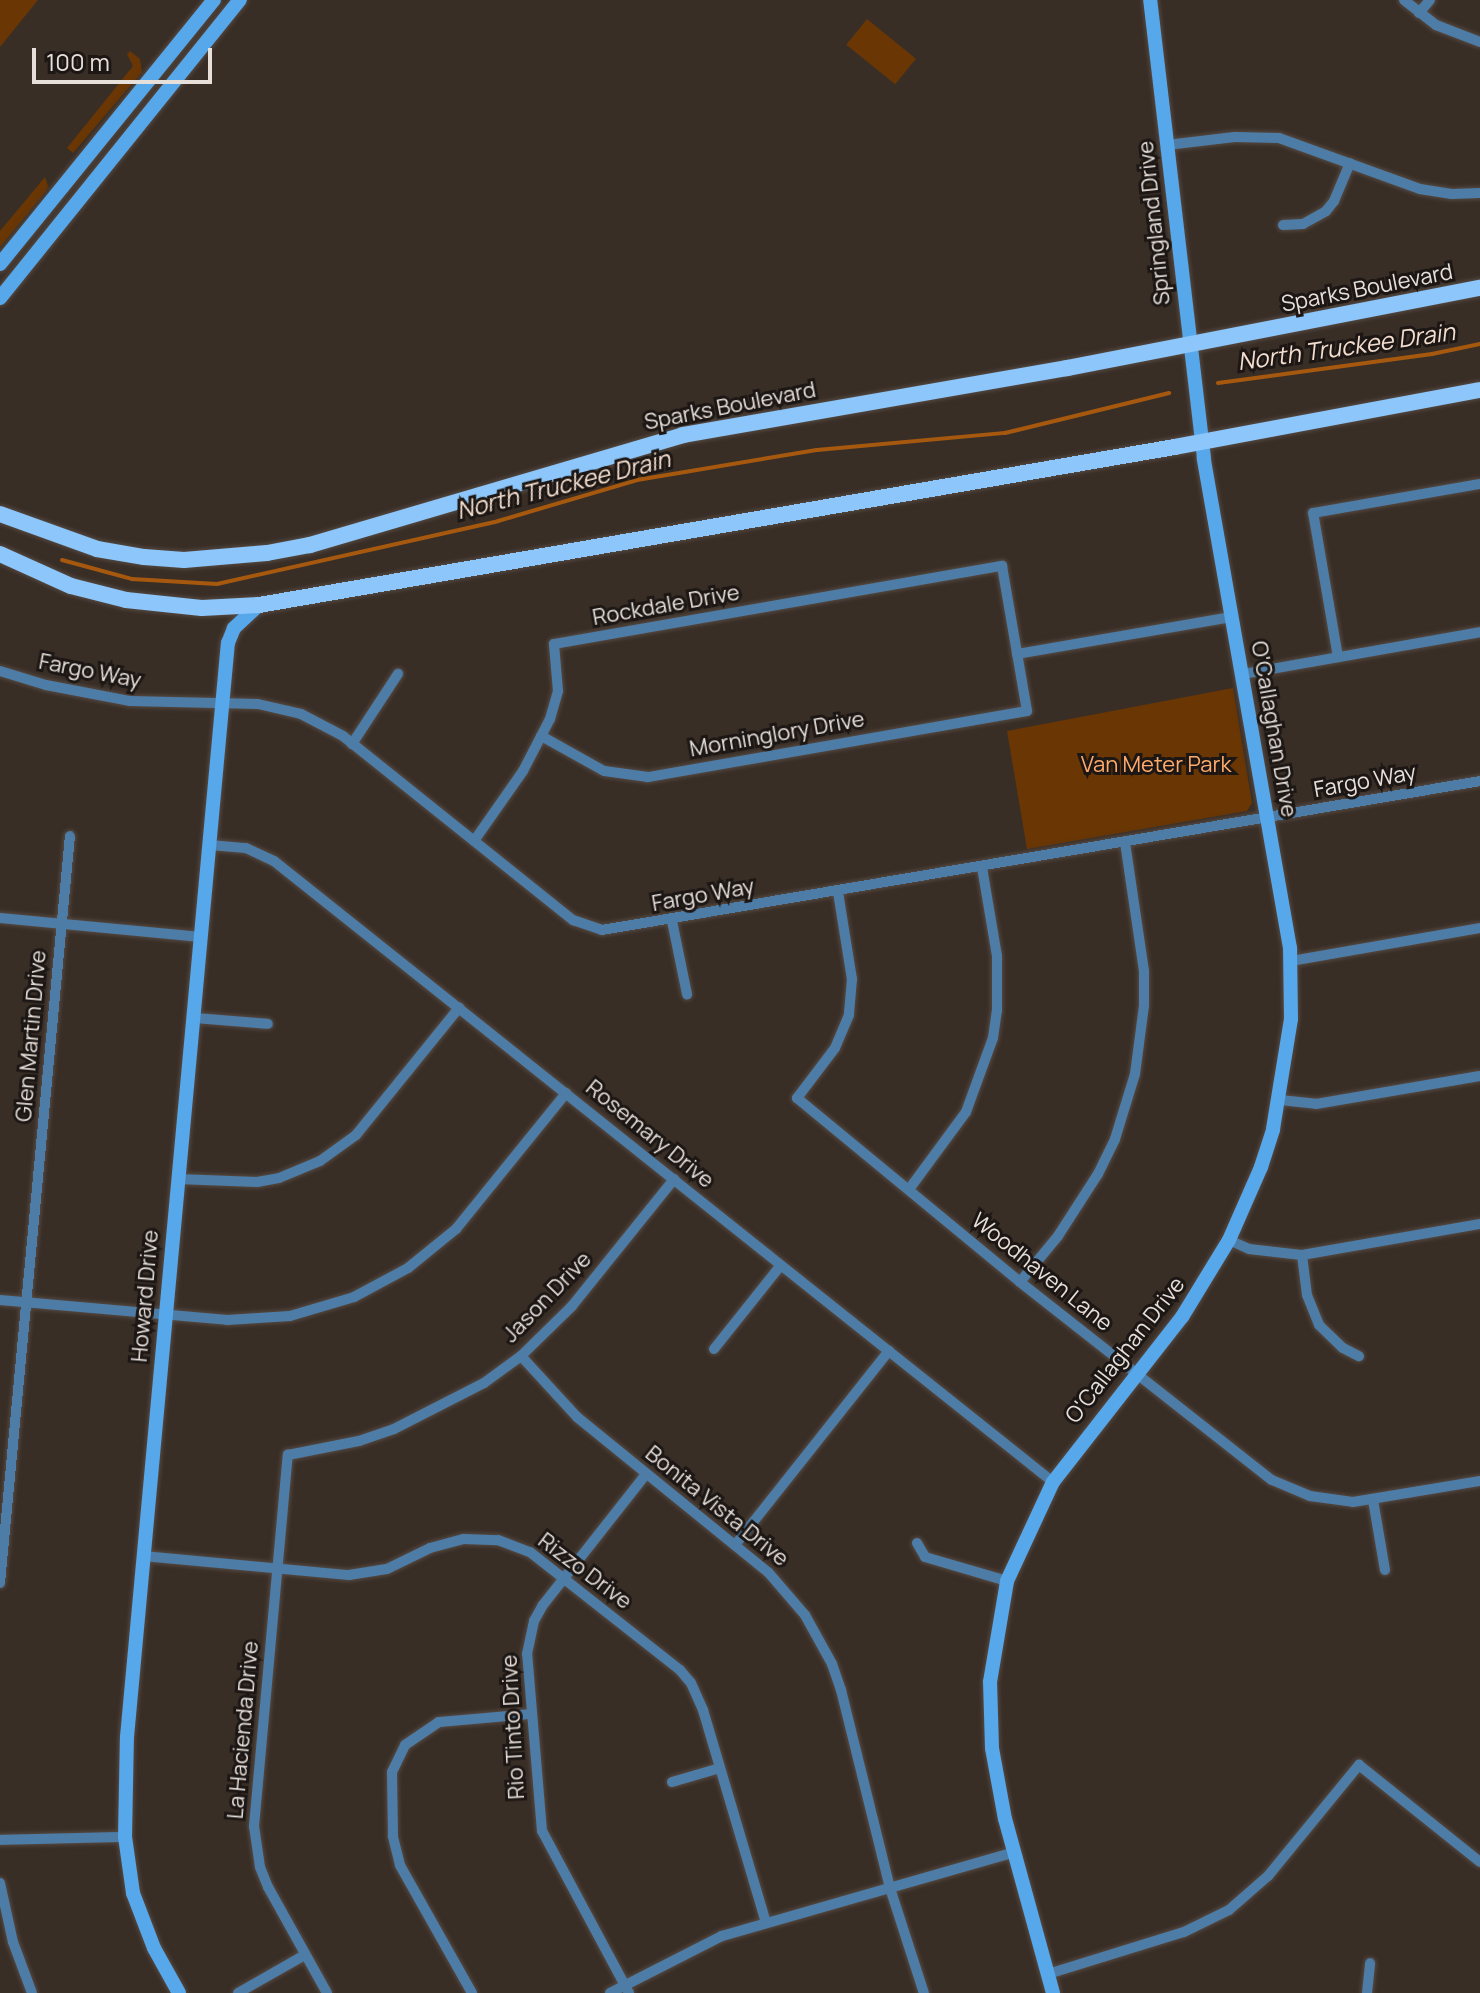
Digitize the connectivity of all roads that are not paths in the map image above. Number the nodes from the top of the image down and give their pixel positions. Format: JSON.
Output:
{"nodes":[{"id":1,"x":214,"y":0,"type":"edge"},
{"id":2,"x":240,"y":0,"type":"edge"},
{"id":3,"x":1150,"y":0,"type":"edge"},
{"id":4,"x":1404,"y":0,"type":"edge"},
{"id":5,"x":1430,"y":0,"type":"edge"},
{"id":6,"x":1419,"y":13,"type":"junction"},
{"id":7,"x":1480,"y":42,"type":"edge"},
{"id":8,"x":1167,"y":145,"type":"junction"},
{"id":9,"x":1350,"y":163,"type":"junction"},
{"id":10,"x":1480,"y":193,"type":"edge"},
{"id":11,"x":1283,"y":225,"type":"dead end"},
{"id":12,"x":0,"y":264,"type":"edge"},
{"id":13,"x":1480,"y":288,"type":"edge"},
{"id":14,"x":0,"y":298,"type":"edge"},
{"id":15,"x":1189,"y":345,"type":"junction"},
{"id":16,"x":1480,"y":390,"type":"edge"},
{"id":17,"x":1202,"y":441,"type":"junction"},
{"id":18,"x":1480,"y":484,"type":"edge"},
{"id":19,"x":0,"y":514,"type":"edge"},
{"id":20,"x":0,"y":554,"type":"edge"},
{"id":21,"x":259,"y":605,"type":"junction"},
{"id":22,"x":1231,"y":617,"type":"junction"},
{"id":23,"x":1480,"y":632,"type":"edge"},
{"id":24,"x":1017,"y":654,"type":"junction"},
{"id":25,"x":1338,"y":657,"type":"junction"},
{"id":26,"x":0,"y":671,"type":"edge"},
{"id":27,"x":398,"y":674,"type":"dead end"},
{"id":28,"x":1243,"y":674,"type":"junction"},
{"id":29,"x":223,"y":704,"type":"junction"},
{"id":30,"x":541,"y":736,"type":"junction"},
{"id":31,"x":352,"y":744,"type":"junction"},
{"id":32,"x":1480,"y":781,"type":"edge"},
{"id":33,"x":1267,"y":819,"type":"junction"},
{"id":34,"x":70,"y":836,"type":"dead end"},
{"id":35,"x":474,"y":841,"type":"junction"},
{"id":36,"x":1125,"y":842,"type":"junction"},
{"id":37,"x":210,"y":845,"type":"junction"},
{"id":38,"x":982,"y":867,"type":"junction"},
{"id":39,"x":838,"y":892,"type":"junction"},
{"id":40,"x":0,"y":918,"type":"edge"},
{"id":41,"x":672,"y":921,"type":"junction"},
{"id":42,"x":61,"y":924,"type":"junction"},
{"id":43,"x":1480,"y":928,"type":"edge"},
{"id":44,"x":201,"y":937,"type":"junction"},
{"id":45,"x":1291,"y":961,"type":"junction"},
{"id":46,"x":687,"y":994,"type":"dead end"},
{"id":47,"x":459,"y":1008,"type":"junction"},
{"id":48,"x":194,"y":1018,"type":"junction"},
{"id":49,"x":268,"y":1024,"type":"dead end"},
{"id":50,"x":1480,"y":1076,"type":"edge"},
{"id":51,"x":566,"y":1093,"type":"junction"},
{"id":52,"x":1280,"y":1100,"type":"junction"},
{"id":53,"x":178,"y":1179,"type":"junction"},
{"id":54,"x":674,"y":1179,"type":"junction"},
{"id":55,"x":910,"y":1188,"type":"junction"},
{"id":56,"x":1480,"y":1224,"type":"edge"},
{"id":57,"x":1229,"y":1240,"type":"junction"},
{"id":58,"x":1302,"y":1255,"type":"junction"},
{"id":59,"x":781,"y":1265,"type":"junction"},
{"id":60,"x":1020,"y":1282,"type":"junction"},
{"id":61,"x":0,"y":1300,"type":"edge"},
{"id":62,"x":26,"y":1302,"type":"junction"},
{"id":63,"x":166,"y":1315,"type":"junction"},
{"id":64,"x":714,"y":1349,"type":"dead end"},
{"id":65,"x":889,"y":1351,"type":"junction"},
{"id":66,"x":521,"y":1356,"type":"junction"},
{"id":67,"x":1359,"y":1356,"type":"dead end"},
{"id":68,"x":1135,"y":1374,"type":"junction"},
{"id":69,"x":288,"y":1455,"type":"joint"},
{"id":70,"x":646,"y":1474,"type":"junction"},
{"id":71,"x":1480,"y":1481,"type":"edge"},
{"id":72,"x":1053,"y":1482,"type":"junction"},
{"id":73,"x":1373,"y":1500,"type":"junction"},
{"id":74,"x":917,"y":1543,"type":"dead end"},
{"id":75,"x":735,"y":1545,"type":"junction"},
{"id":76,"x":143,"y":1556,"type":"junction"},
{"id":77,"x":278,"y":1569,"type":"junction"},
{"id":78,"x":1385,"y":1570,"type":"dead end"},
{"id":79,"x":564,"y":1577,"type":"junction"},
{"id":80,"x":1007,"y":1581,"type":"junction"},
{"id":81,"x":0,"y":1583,"type":"edge"},
{"id":82,"x":530,"y":1714,"type":"junction"},
{"id":83,"x":720,"y":1768,"type":"junction"},
{"id":84,"x":672,"y":1782,"type":"dead end"},
{"id":85,"x":125,"y":1837,"type":"junction"},
{"id":86,"x":0,"y":1840,"type":"edge"},
{"id":87,"x":1014,"y":1852,"type":"junction"},
{"id":88,"x":1480,"y":1862,"type":"edge"},
{"id":89,"x":0,"y":1883,"type":"edge"},
{"id":90,"x":890,"y":1888,"type":"junction"},
{"id":91,"x":766,"y":1923,"type":"junction"},
{"id":92,"x":305,"y":1955,"type":"junction"},
{"id":93,"x":1370,"y":1963,"type":"dead end"},
{"id":94,"x":1048,"y":1974,"type":"junction"},
{"id":95,"x":627,"y":1989,"type":"edge"},
{"id":96,"x":32,"y":1993,"type":"edge"},
{"id":97,"x":179,"y":1993,"type":"edge"},
{"id":98,"x":238,"y":1993,"type":"edge"},
{"id":99,"x":327,"y":1993,"type":"edge"},
{"id":100,"x":472,"y":1993,"type":"edge"},
{"id":101,"x":610,"y":1993,"type":"edge"},
{"id":102,"x":924,"y":1993,"type":"edge"},
{"id":103,"x":1053,"y":1993,"type":"edge"},
{"id":104,"x":1367,"y":1993,"type":"edge"}],
"edges":[{"from":1,"to":12,"type":"street"},
{"from":2,"to":14,"type":"street"},
{"from":3,"to":8,"type":"street","name":"Springland Drive"},
{"from":4,"to":6,"type":"street"},
{"from":5,"to":6,"type":"street"},
{"from":6,"to":7,"type":"street"},
{"from":8,"to":9,"type":"street"},
{"from":8,"to":15,"type":"street","name":"Springland Drive"},
{"from":9,"to":10,"type":"street"},
{"from":9,"to":11,"type":"street"},
{"from":13,"to":15,"type":"main road","name":"Sparks Boulevard"},
{"from":15,"to":17,"type":"street","name":"Springland Drive"},
{"from":15,"to":19,"type":"main road","name":"Sparks Boulevard"},
{"from":16,"to":17,"type":"main road"},
{"from":17,"to":21,"type":"main road"},
{"from":17,"to":22,"type":"street","name":"O'Callaghan Drive"},
{"from":18,"to":25,"type":"street"},
{"from":20,"to":21,"type":"main road"},
{"from":21,"to":29,"type":"street","name":"Howard Drive"},
{"from":22,"to":24,"type":"street"},
{"from":22,"to":28,"type":"street","name":"O'Callaghan Drive"},
{"from":23,"to":25,"type":"street"},
{"from":24,"to":30,"type":"street","name":"Morninglory Drive"},
{"from":24,"to":30,"type":"street","name":"Rockdale Drive"},
{"from":25,"to":28,"type":"street"},
{"from":26,"to":29,"type":"street","name":"Fargo Way"},
{"from":27,"to":31,"type":"street"},
{"from":28,"to":33,"type":"street","name":"O'Callaghan Drive"},
{"from":29,"to":31,"type":"street","name":"Fargo Way"},
{"from":29,"to":37,"type":"street","name":"Howard Drive"},
{"from":30,"to":35,"type":"street","name":"Rockdale Drive"},
{"from":31,"to":35,"type":"street","name":"Fargo Way"},
{"from":32,"to":33,"type":"street","name":"Fargo Way"},
{"from":33,"to":36,"type":"street","name":"Fargo Way"},
{"from":33,"to":45,"type":"street","name":"O'Callaghan Drive"},
{"from":34,"to":42,"type":"street","name":"Glen Martin Drive"},
{"from":35,"to":41,"type":"street","name":"Fargo Way"},
{"from":36,"to":38,"type":"street","name":"Fargo Way"},
{"from":36,"to":60,"type":"street"},
{"from":37,"to":44,"type":"street","name":"Howard Drive"},
{"from":37,"to":47,"type":"street","name":"Rosemary Drive"},
{"from":38,"to":39,"type":"street","name":"Fargo Way"},
{"from":38,"to":55,"type":"street"},
{"from":39,"to":41,"type":"street","name":"Fargo Way"},
{"from":39,"to":55,"type":"street","name":"Woodhaven Lane"},
{"from":40,"to":42,"type":"street"},
{"from":41,"to":46,"type":"street"},
{"from":42,"to":44,"type":"street"},
{"from":42,"to":62,"type":"street","name":"Glen Martin Drive"},
{"from":43,"to":45,"type":"street"},
{"from":44,"to":48,"type":"street","name":"Howard Drive"},
{"from":45,"to":52,"type":"street","name":"O'Callaghan Drive"},
{"from":47,"to":51,"type":"street","name":"Rosemary Drive"},
{"from":47,"to":53,"type":"street"},
{"from":48,"to":49,"type":"street"},
{"from":48,"to":53,"type":"street","name":"Howard Drive"},
{"from":50,"to":52,"type":"street"},
{"from":51,"to":54,"type":"street","name":"Rosemary Drive"},
{"from":51,"to":63,"type":"street"},
{"from":52,"to":57,"type":"street","name":"O'Callaghan Drive"},
{"from":53,"to":63,"type":"street","name":"Howard Drive"},
{"from":54,"to":59,"type":"street","name":"Rosemary Drive"},
{"from":54,"to":66,"type":"street","name":"Jason Drive"},
{"from":55,"to":60,"type":"street","name":"Woodhaven Lane"},
{"from":56,"to":58,"type":"street"},
{"from":57,"to":58,"type":"street"},
{"from":57,"to":68,"type":"street","name":"O'Callaghan Drive"},
{"from":58,"to":67,"type":"street"},
{"from":59,"to":64,"type":"street"},
{"from":59,"to":65,"type":"street","name":"Rosemary Drive"},
{"from":60,"to":68,"type":"street","name":"Woodhaven Lane"},
{"from":61,"to":62,"type":"street"},
{"from":62,"to":63,"type":"street"},
{"from":62,"to":81,"type":"street","name":"Glen Martin Drive"},
{"from":63,"to":76,"type":"street","name":"Howard Drive"},
{"from":65,"to":72,"type":"street","name":"Rosemary Drive"},
{"from":65,"to":75,"type":"street"},
{"from":66,"to":69,"type":"street","name":"Jason Drive"},
{"from":66,"to":70,"type":"street","name":"Bonita Vista Drive"},
{"from":68,"to":72,"type":"street","name":"O'Callaghan Drive"},
{"from":68,"to":73,"type":"street","name":"Woodhaven Lane"},
{"from":69,"to":77,"type":"street","name":"La Hacienda Drive"},
{"from":70,"to":75,"type":"street","name":"Bonita Vista Drive"},
{"from":70,"to":79,"type":"street","name":"Rio Tinto Drive"},
{"from":71,"to":73,"type":"street","name":"Woodhaven Lane"},
{"from":72,"to":80,"type":"street","name":"O'Callaghan Drive"},
{"from":73,"to":78,"type":"street"},
{"from":74,"to":80,"type":"street"},
{"from":75,"to":90,"type":"street","name":"Bonita Vista Drive"},
{"from":76,"to":77,"type":"street","name":"Rizzo Drive"},
{"from":76,"to":85,"type":"street","name":"Howard Drive"},
{"from":77,"to":79,"type":"street","name":"Rizzo Drive"},
{"from":77,"to":92,"type":"street","name":"La Hacienda Drive"},
{"from":79,"to":82,"type":"street","name":"Rio Tinto Drive"},
{"from":79,"to":83,"type":"street","name":"Rizzo Drive"},
{"from":80,"to":87,"type":"street","name":"O'Callaghan Drive"},
{"from":82,"to":95,"type":"street","name":"Rio Tinto Drive"},
{"from":82,"to":100,"type":"street"},
{"from":83,"to":84,"type":"street"},
{"from":83,"to":91,"type":"street","name":"Rizzo Drive"},
{"from":85,"to":86,"type":"street"},
{"from":85,"to":97,"type":"street","name":"Howard Drive"},
{"from":87,"to":90,"type":"street"},
{"from":87,"to":94,"type":"street","name":"O'Callaghan Drive"},
{"from":88,"to":94,"type":"street"},
{"from":89,"to":96,"type":"street"},
{"from":90,"to":91,"type":"street"},
{"from":90,"to":102,"type":"street","name":"Bonita Vista Drive"},
{"from":91,"to":95,"type":"street"},
{"from":92,"to":98,"type":"street"},
{"from":92,"to":99,"type":"street","name":"La Hacienda Drive"},
{"from":93,"to":104,"type":"street"},
{"from":94,"to":103,"type":"street","name":"O'Callaghan Drive"},
{"from":95,"to":101,"type":"street"}]}
